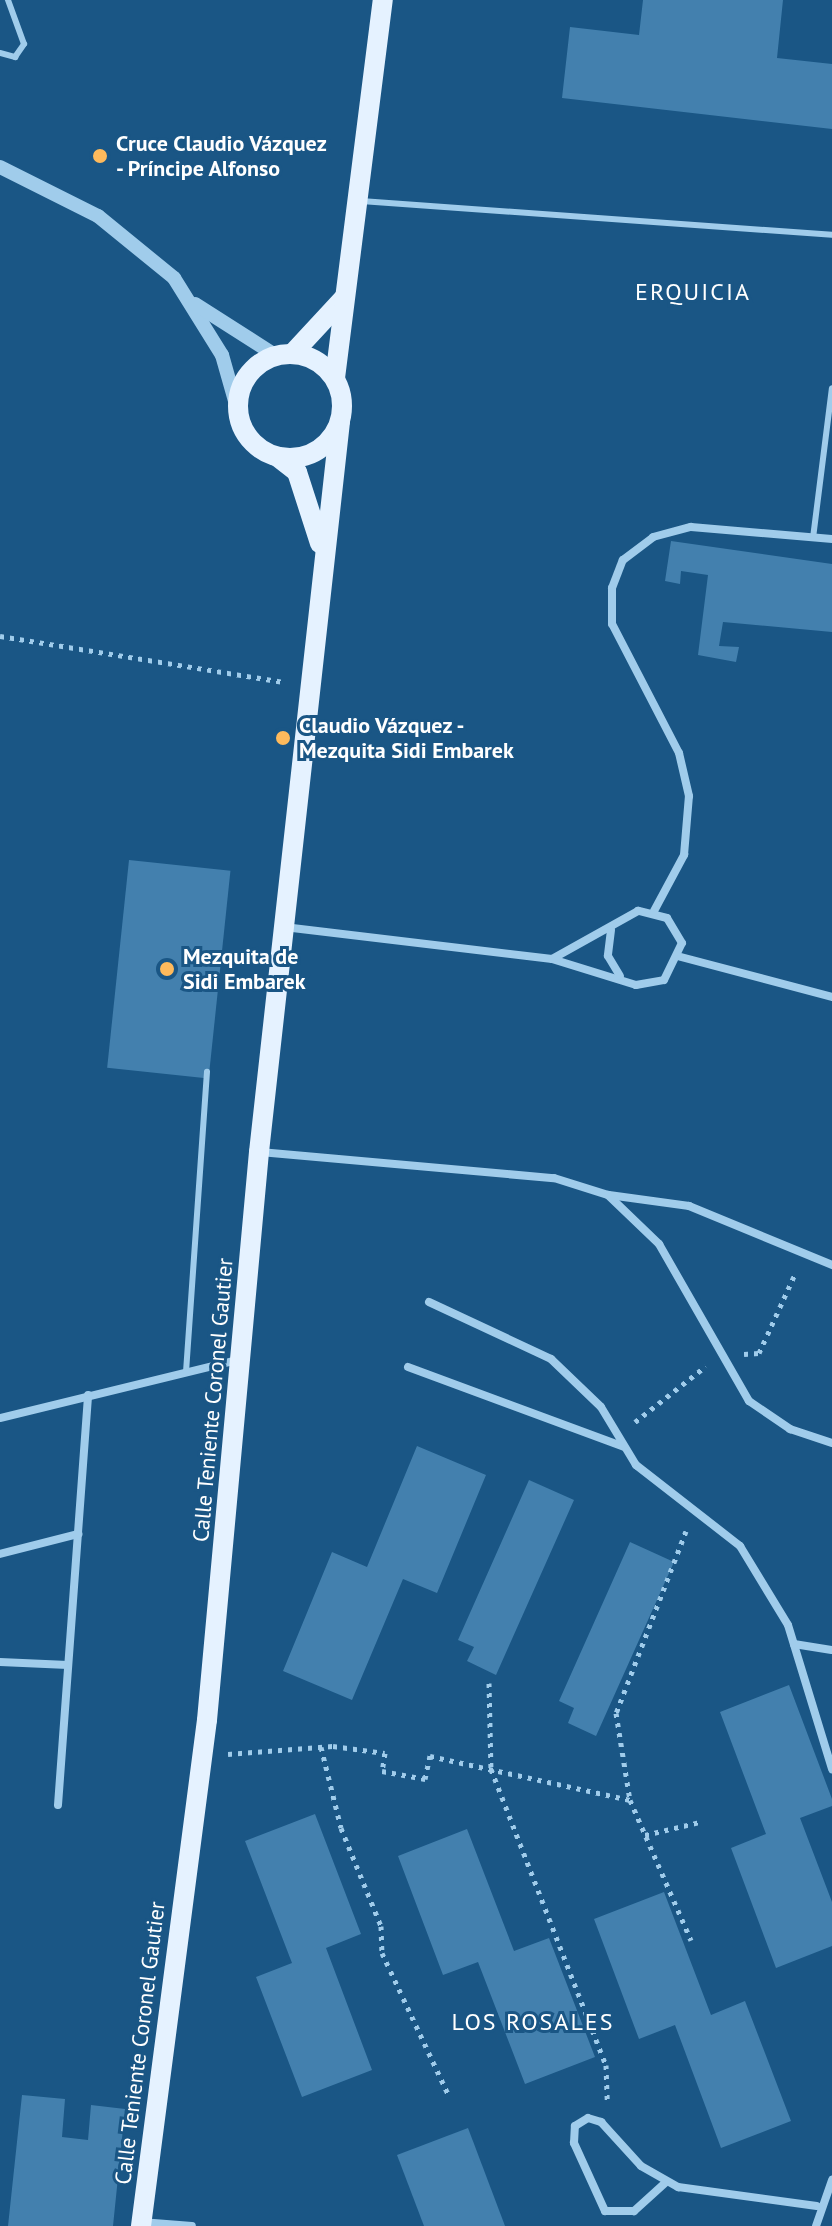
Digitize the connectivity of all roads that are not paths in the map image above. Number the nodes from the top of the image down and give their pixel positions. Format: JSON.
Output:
{"nodes":[{"id":1,"x":8,"y":0,"type":"edge"},
{"id":2,"x":383,"y":0,"type":"edge"},
{"id":3,"x":0,"y":53,"type":"edge"},
{"id":4,"x":0,"y":167,"type":"edge"},
{"id":5,"x":361,"y":201,"type":"junction"},
{"id":6,"x":832,"y":235,"type":"edge"},
{"id":7,"x":351,"y":289,"type":"junction"},
{"id":8,"x":195,"y":303,"type":"junction"},
{"id":9,"x":284,"y":354,"type":"junction"},
{"id":10,"x":335,"y":378,"type":"junction"},
{"id":11,"x":832,"y":388,"type":"edge"},
{"id":12,"x":239,"y":415,"type":"junction"},
{"id":13,"x":340,"y":422,"type":"junction"},
{"id":14,"x":278,"y":457,"type":"junction"},
{"id":15,"x":813,"y":538,"type":"junction"},
{"id":16,"x":832,"y":539,"type":"edge"},
{"id":17,"x":325,"y":578,"type":"junction"},
{"id":18,"x":654,"y":911,"type":"junction"},
{"id":19,"x":284,"y":927,"type":"junction"},
{"id":20,"x":612,"y":928,"type":"junction"},
{"id":21,"x":681,"y":957,"type":"junction"},
{"id":22,"x":552,"y":959,"type":"junction"},
{"id":23,"x":623,"y":979,"type":"junction"},
{"id":24,"x":832,"y":997,"type":"edge"},
{"id":25,"x":207,"y":1072,"type":"dead end"},
{"id":26,"x":259,"y":1152,"type":"junction"},
{"id":27,"x":608,"y":1195,"type":"junction"},
{"id":28,"x":832,"y":1265,"type":"edge"},
{"id":29,"x":429,"y":1302,"type":"dead end"},
{"id":30,"x":243,"y":1359,"type":"junction"},
{"id":31,"x":408,"y":1367,"type":"dead end"},
{"id":32,"x":186,"y":1372,"type":"junction"},
{"id":33,"x":88,"y":1395,"type":"junction"},
{"id":34,"x":0,"y":1418,"type":"edge"},
{"id":35,"x":832,"y":1443,"type":"edge"},
{"id":36,"x":624,"y":1447,"type":"junction"},
{"id":37,"x":78,"y":1534,"type":"junction"},
{"id":38,"x":0,"y":1554,"type":"edge"},
{"id":39,"x":794,"y":1644,"type":"junction"},
{"id":40,"x":832,"y":1650,"type":"edge"},
{"id":41,"x":0,"y":1662,"type":"edge"},
{"id":42,"x":68,"y":1665,"type":"junction"},
{"id":43,"x":832,"y":1769,"type":"edge"},
{"id":44,"x":58,"y":1805,"type":"dead end"},
{"id":45,"x":832,"y":2180,"type":"edge"},
{"id":46,"x":665,"y":2183,"type":"junction"},
{"id":47,"x":817,"y":2206,"type":"junction"},
{"id":48,"x":141,"y":2224,"type":"edge"},
{"id":49,"x":192,"y":2226,"type":"edge"},
{"id":50,"x":816,"y":2226,"type":"edge"}],
"edges":[{"from":1,"to":3,"type":"lane"},
{"from":2,"to":5,"type":"main road"},
{"from":4,"to":8,"type":"street"},
{"from":5,"to":6,"type":"lane"},
{"from":5,"to":7,"type":"main road"},
{"from":7,"to":9,"type":"main road"},
{"from":7,"to":10,"type":"main road"},
{"from":8,"to":9,"type":"street"},
{"from":8,"to":12,"type":"street"},
{"from":9,"to":10,"type":"main road"},
{"from":9,"to":12,"type":"main road"},
{"from":10,"to":13,"type":"main road"},
{"from":11,"to":15,"type":"lane"},
{"from":12,"to":14,"type":"main road"},
{"from":13,"to":14,"type":"main road"},
{"from":13,"to":17,"type":"main road","name":"Calle Teniente Coronel Gautier"},
{"from":14,"to":17,"type":"main road","name":"Calle Teniente Coronel Gautier"},
{"from":15,"to":16,"type":"street"},
{"from":15,"to":18,"type":"street"},
{"from":17,"to":19,"type":"main road","name":"Calle Teniente Coronel Gautier"},
{"from":18,"to":20,"type":"street"},
{"from":18,"to":21,"type":"street"},
{"from":19,"to":22,"type":"street"},
{"from":19,"to":26,"type":"main road","name":"Calle Teniente Coronel Gautier"},
{"from":20,"to":22,"type":"street"},
{"from":20,"to":23,"type":"street"},
{"from":21,"to":23,"type":"street"},
{"from":21,"to":24,"type":"street"},
{"from":22,"to":23,"type":"street"},
{"from":25,"to":32,"type":"lane"},
{"from":26,"to":27,"type":"street"},
{"from":26,"to":30,"type":"main road","name":"Calle Teniente Coronel Gautier"},
{"from":27,"to":28,"type":"street"},
{"from":27,"to":35,"type":"street"},
{"from":29,"to":36,"type":"street"},
{"from":30,"to":32,"type":"street"},
{"from":30,"to":48,"type":"main road","name":"Calle Teniente Coronel Gautier"},
{"from":31,"to":36,"type":"street"},
{"from":32,"to":33,"type":"street"},
{"from":33,"to":34,"type":"street"},
{"from":33,"to":37,"type":"street"},
{"from":36,"to":39,"type":"street"},
{"from":37,"to":38,"type":"street"},
{"from":37,"to":42,"type":"street"},
{"from":39,"to":40,"type":"street"},
{"from":39,"to":43,"type":"street"},
{"from":41,"to":42,"type":"street"},
{"from":42,"to":44,"type":"street"},
{"from":45,"to":47,"type":"street"},
{"from":46,"to":46,"type":"street"},
{"from":46,"to":47,"type":"street"},
{"from":47,"to":50,"type":"street"},
{"from":48,"to":49,"type":"street"}]}
